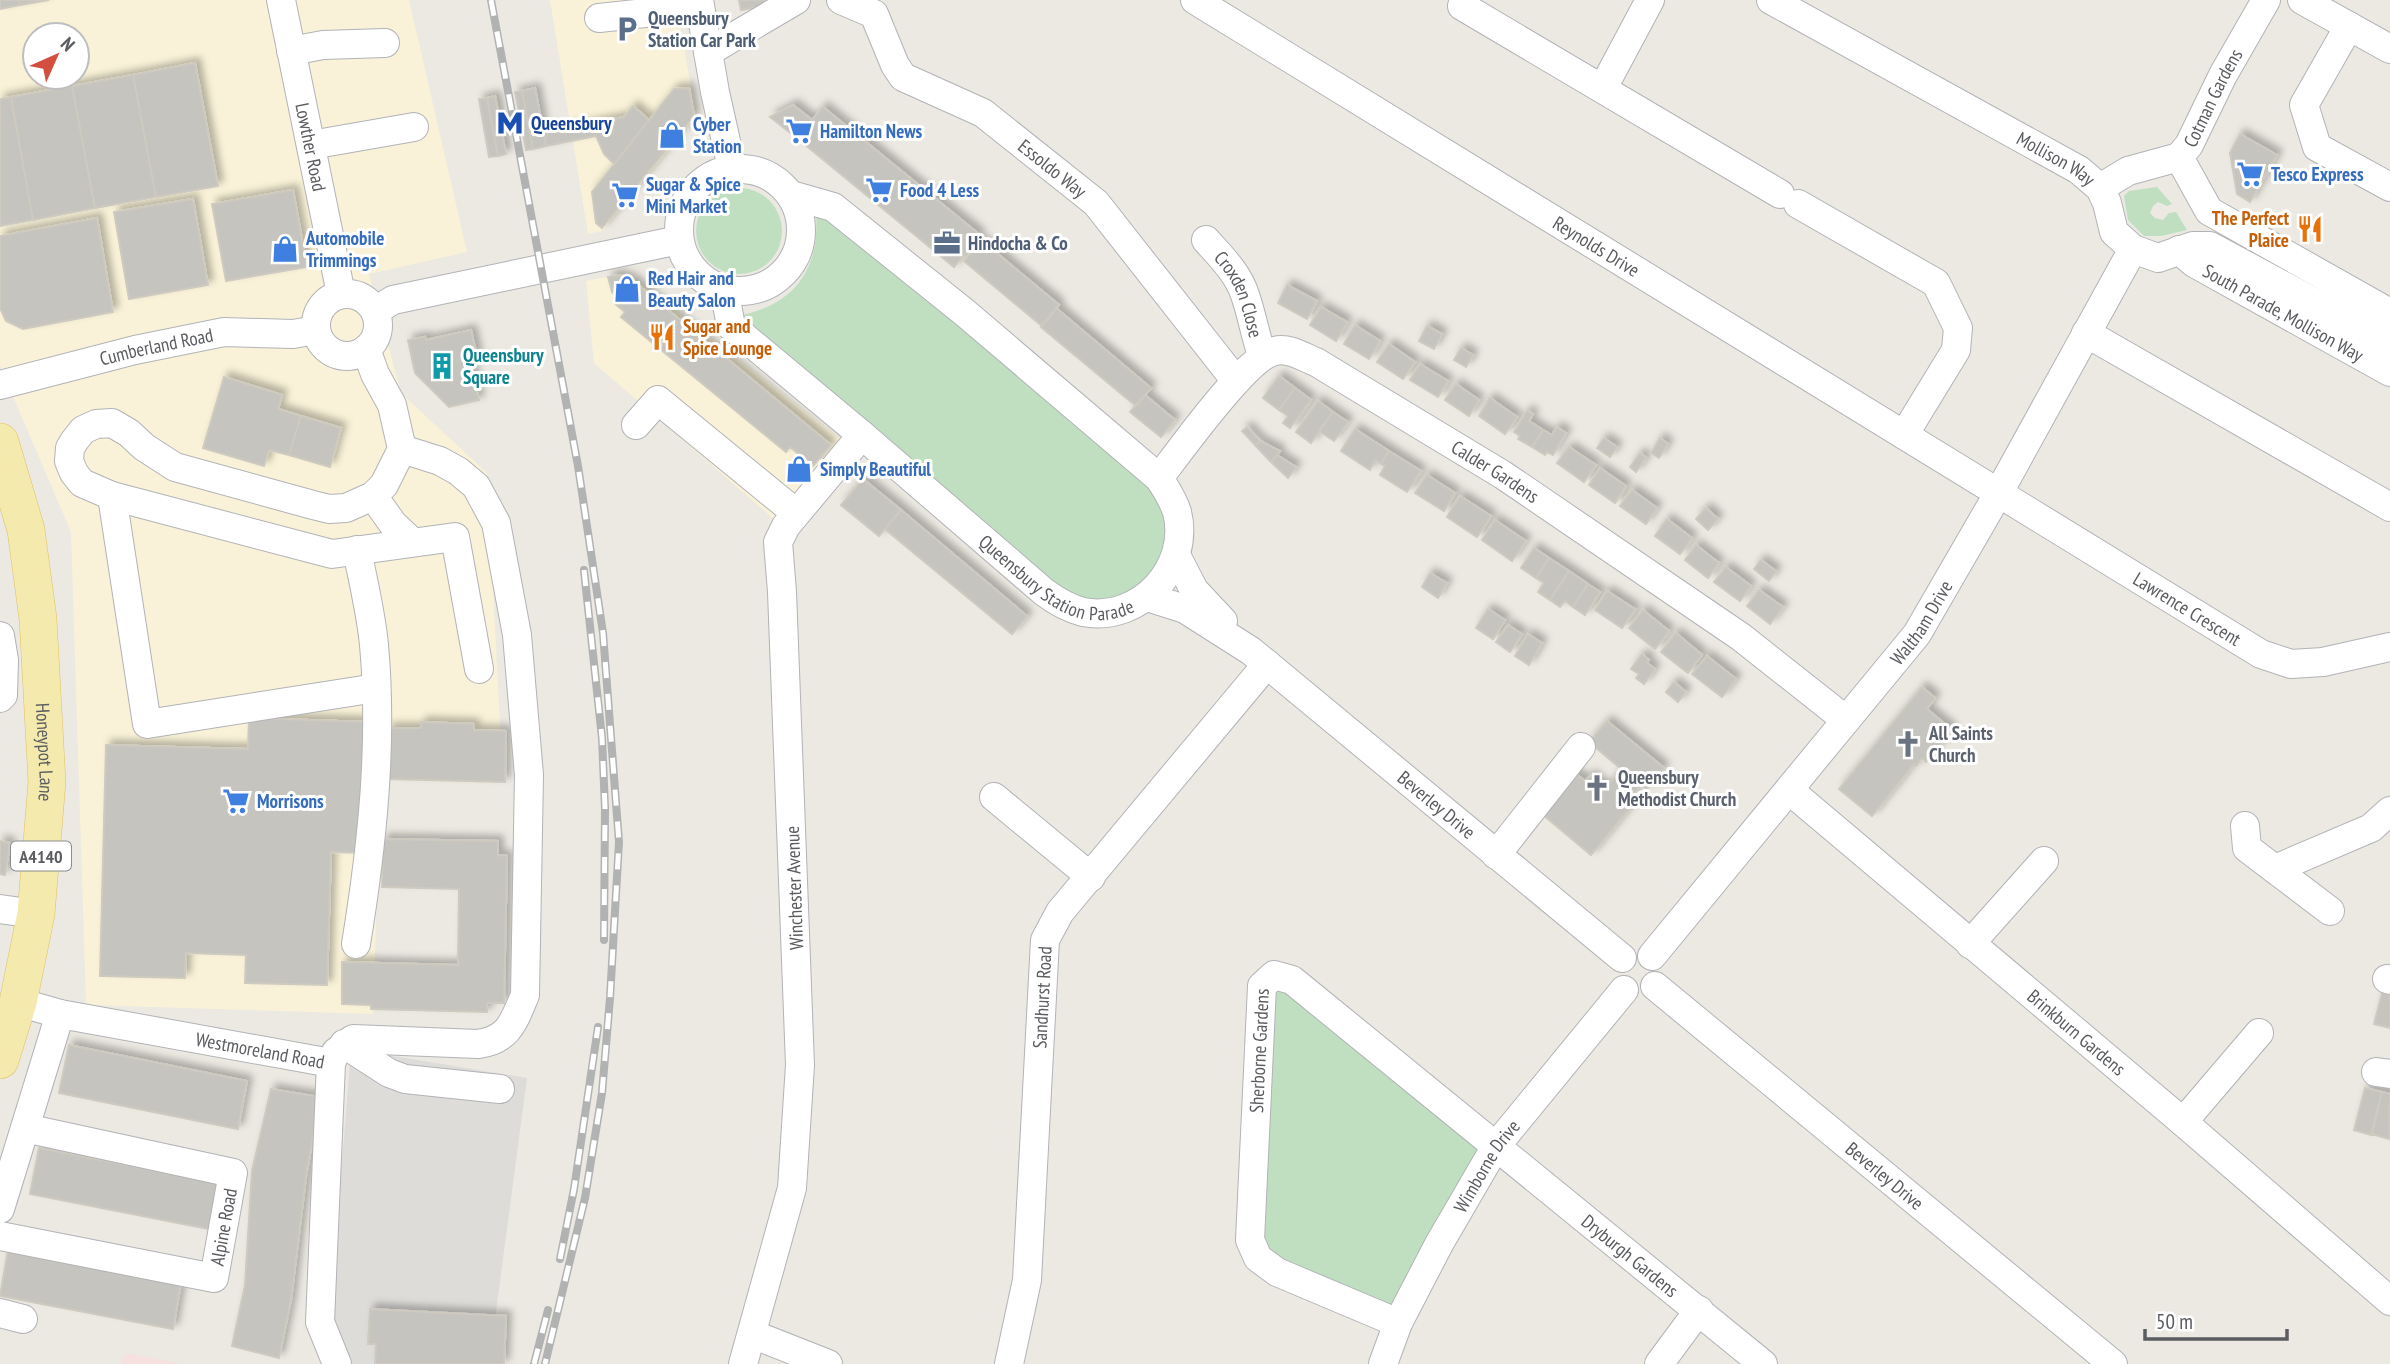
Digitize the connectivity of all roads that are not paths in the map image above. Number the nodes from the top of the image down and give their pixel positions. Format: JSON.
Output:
{"nodes":[{"id":1,"x":281,"y":0,"type":"edge"},
{"id":2,"x":796,"y":0,"type":"edge"},
{"id":3,"x":841,"y":0,"type":"edge"},
{"id":4,"x":1195,"y":0,"type":"edge"},
{"id":5,"x":1650,"y":0,"type":"edge"},
{"id":6,"x":1772,"y":0,"type":"edge"},
{"id":7,"x":2266,"y":0,"type":"edge"},
{"id":8,"x":2302,"y":0,"type":"edge"},
{"id":9,"x":700,"y":4,"type":"edge"},
{"id":10,"x":1462,"y":6,"type":"dead end"},
{"id":11,"x":600,"y":18,"type":"dead end"},
{"id":12,"x":2349,"y":26,"type":"junction"},
{"id":13,"x":385,"y":43,"type":"dead end"},
{"id":14,"x":2390,"y":49,"type":"edge"},
{"id":15,"x":291,"y":51,"type":"junction"},
{"id":16,"x":708,"y":52,"type":"junction"},
{"id":17,"x":1603,"y":88,"type":"junction"},
{"id":18,"x":414,"y":127,"type":"dead end"},
{"id":19,"x":311,"y":145,"type":"junction"},
{"id":20,"x":2179,"y":158,"type":"junction"},
{"id":21,"x":732,"y":168,"type":"junction"},
{"id":22,"x":2390,"y":187,"type":"edge"},
{"id":23,"x":2100,"y":188,"type":"junction"},
{"id":24,"x":791,"y":195,"type":"junction"},
{"id":25,"x":679,"y":240,"type":"junction"},
{"id":26,"x":1206,"y":240,"type":"dead end"},
{"id":27,"x":2133,"y":249,"type":"junction"},
{"id":28,"x":2179,"y":250,"type":"junction"},
{"id":29,"x":724,"y":289,"type":"junction"},
{"id":30,"x":341,"y":294,"type":"junction"},
{"id":31,"x":375,"y":311,"type":"junction"},
{"id":32,"x":2390,"y":313,"type":"edge"},
{"id":33,"x":316,"y":330,"type":"junction"},
{"id":34,"x":2085,"y":333,"type":"junction"},
{"id":35,"x":2390,"y":343,"type":"edge"},
{"id":36,"x":366,"y":349,"type":"junction"},
{"id":37,"x":1262,"y":355,"type":"junction"},
{"id":38,"x":2390,"y":372,"type":"edge"},
{"id":39,"x":1236,"y":381,"type":"junction"},
{"id":40,"x":0,"y":384,"type":"edge"},
{"id":41,"x":650,"y":426,"type":"dead end"},
{"id":42,"x":862,"y":435,"type":"junction"},
{"id":43,"x":1904,"y":435,"type":"junction"},
{"id":44,"x":0,"y":442,"type":"edge"},
{"id":45,"x":402,"y":449,"type":"junction"},
{"id":46,"x":1159,"y":478,"type":"junction"},
{"id":47,"x":1998,"y":494,"type":"junction"},
{"id":48,"x":112,"y":496,"type":"junction"},
{"id":49,"x":373,"y":496,"type":"junction"},
{"id":50,"x":2390,"y":507,"type":"edge"},
{"id":51,"x":791,"y":520,"type":"junction"},
{"id":52,"x":412,"y":542,"type":"junction"},
{"id":53,"x":357,"y":550,"type":"junction"},
{"id":54,"x":1176,"y":555,"type":"junction"},
{"id":55,"x":1147,"y":597,"type":"junction"},
{"id":56,"x":0,"y":636,"type":"edge"},
{"id":57,"x":2390,"y":647,"type":"edge"},
{"id":58,"x":1259,"y":658,"type":"junction"},
{"id":59,"x":479,"y":669,"type":"dead end"},
{"id":60,"x":376,"y":688,"type":"junction"},
{"id":61,"x":0,"y":698,"type":"edge"},
{"id":62,"x":1846,"y":719,"type":"junction"},
{"id":63,"x":1581,"y":747,"type":"dead end"},
{"id":64,"x":1789,"y":790,"type":"junction"},
{"id":65,"x":994,"y":797,"type":"dead end"},
{"id":66,"x":2385,"y":815,"type":"edge"},
{"id":67,"x":2245,"y":826,"type":"dead end"},
{"id":68,"x":1496,"y":855,"type":"junction"},
{"id":69,"x":2044,"y":861,"type":"dead end"},
{"id":70,"x":2275,"y":869,"type":"junction"},
{"id":71,"x":1091,"y":877,"type":"junction"},
{"id":72,"x":0,"y":909,"type":"edge"},
{"id":73,"x":2330,"y":911,"type":"dead end"},
{"id":74,"x":36,"y":914,"type":"junction"},
{"id":75,"x":356,"y":944,"type":"dead end"},
{"id":76,"x":1970,"y":944,"type":"junction"},
{"id":77,"x":1652,"y":956,"type":"junction"},
{"id":78,"x":1622,"y":958,"type":"junction"},
{"id":79,"x":1655,"y":986,"type":"junction"},
{"id":80,"x":1624,"y":990,"type":"junction"},
{"id":81,"x":18,"y":1002,"type":"junction"},
{"id":82,"x":60,"y":1014,"type":"junction"},
{"id":83,"x":2259,"y":1033,"type":"dead end"},
{"id":84,"x":338,"y":1053,"type":"junction"},
{"id":85,"x":0,"y":1060,"type":"edge"},
{"id":86,"x":500,"y":1089,"type":"dead end"},
{"id":87,"x":2183,"y":1122,"type":"junction"},
{"id":88,"x":25,"y":1128,"type":"junction"},
{"id":89,"x":1496,"y":1146,"type":"junction"},
{"id":90,"x":0,"y":1209,"type":"edge"},
{"id":91,"x":0,"y":1236,"type":"edge"},
{"id":92,"x":2390,"y":1301,"type":"edge"},
{"id":93,"x":1699,"y":1310,"type":"junction"},
{"id":94,"x":1398,"y":1323,"type":"junction"},
{"id":95,"x":752,"y":1334,"type":"junction"},
{"id":96,"x":337,"y":1364,"type":"edge"},
{"id":97,"x":743,"y":1364,"type":"edge"},
{"id":98,"x":828,"y":1364,"type":"edge"},
{"id":99,"x":1009,"y":1364,"type":"edge"},
{"id":100,"x":1383,"y":1364,"type":"edge"},
{"id":101,"x":1659,"y":1364,"type":"edge"},
{"id":102,"x":1763,"y":1364,"type":"edge"},
{"id":103,"x":2113,"y":1364,"type":"edge"}],
"edges":[{"from":1,"to":15,"type":"street","name":"Lowther Road"},
{"from":2,"to":16,"type":"street"},
{"from":3,"to":39,"type":"street","name":"Essoldo Way"},
{"from":4,"to":43,"type":"street","name":"Reynolds Drive"},
{"from":5,"to":17,"type":"street"},
{"from":6,"to":23,"type":"street","name":"Mollison Way"},
{"from":7,"to":20,"type":"street","name":"Cotman Gardens"},
{"from":8,"to":12,"type":"street"},
{"from":9,"to":11,"type":"street"},
{"from":9,"to":16,"type":"street"},
{"from":10,"to":17,"type":"street"},
{"from":12,"to":14,"type":"street"},
{"from":12,"to":22,"type":"street"},
{"from":13,"to":15,"type":"street"},
{"from":15,"to":19,"type":"street","name":"Lowther Road"},
{"from":16,"to":21,"type":"street"},
{"from":17,"to":43,"type":"street"},
{"from":18,"to":19,"type":"street"},
{"from":19,"to":30,"type":"street","name":"Lowther Road"},
{"from":20,"to":23,"type":"street","name":"Cotman Gardens"},
{"from":20,"to":32,"type":"street"},
{"from":21,"to":24,"type":"street"},
{"from":21,"to":25,"type":"street"},
{"from":23,"to":27,"type":"street","name":"Mollison Way"},
{"from":24,"to":29,"type":"street"},
{"from":24,"to":46,"type":"street","name":"Queensbury Station Parade"},
{"from":25,"to":29,"type":"street"},
{"from":25,"to":31,"type":"street"},
{"from":26,"to":37,"type":"street","name":"Croxden Close"},
{"from":27,"to":28,"type":"street"},
{"from":27,"to":34,"type":"street","name":"Waltham Drive"},
{"from":28,"to":35,"type":"street"},
{"from":28,"to":38,"type":"street","name":"South Parade, Mollison Way"},
{"from":29,"to":42,"type":"street","name":"Queensbury Station Parade"},
{"from":30,"to":31,"type":"street"},
{"from":30,"to":33,"type":"street"},
{"from":31,"to":36,"type":"street"},
{"from":33,"to":36,"type":"street"},
{"from":33,"to":40,"type":"street","name":"Cumberland Road"},
{"from":34,"to":47,"type":"street","name":"Waltham Drive"},
{"from":34,"to":50,"type":"street"},
{"from":36,"to":45,"type":"street"},
{"from":37,"to":39,"type":"street"},
{"from":37,"to":62,"type":"street","name":"Calder Gardens"},
{"from":39,"to":46,"type":"street"},
{"from":41,"to":51,"type":"street"},
{"from":42,"to":51,"type":"street","name":"Winchester Avenue"},
{"from":42,"to":55,"type":"street","name":"Queensbury Station Parade"},
{"from":43,"to":47,"type":"street","name":"Reynolds Drive"},
{"from":44,"to":74,"type":"main road","name":"Honeypot Lane","number":"A4140"},
{"from":45,"to":49,"type":"street"},
{"from":45,"to":84,"type":"street"},
{"from":46,"to":54,"type":"street","name":"Queensbury Station Parade"},
{"from":47,"to":57,"type":"street","name":"Lawrence Crescent"},
{"from":47,"to":62,"type":"street","name":"Waltham Drive"},
{"from":48,"to":49,"type":"street"},
{"from":48,"to":53,"type":"street"},
{"from":48,"to":60,"type":"street"},
{"from":49,"to":52,"type":"street"},
{"from":51,"to":95,"type":"street","name":"Winchester Avenue"},
{"from":52,"to":53,"type":"street"},
{"from":52,"to":59,"type":"street"},
{"from":53,"to":60,"type":"street"},
{"from":54,"to":55,"type":"street","name":"Queensbury Station Parade"},
{"from":54,"to":58,"type":"street","name":"Beverley Drive"},
{"from":55,"to":58,"type":"street","name":"Beverley Drive"},
{"from":56,"to":61,"type":"street"},
{"from":58,"to":68,"type":"street","name":"Beverley Drive"},
{"from":58,"to":71,"type":"street","name":"Sandhurst Road"},
{"from":60,"to":75,"type":"street"},
{"from":62,"to":64,"type":"street","name":"Waltham Drive"},
{"from":63,"to":68,"type":"street"},
{"from":64,"to":76,"type":"street","name":"Brinkburn Gardens"},
{"from":64,"to":77,"type":"street","name":"Waltham Drive"},
{"from":65,"to":71,"type":"street"},
{"from":66,"to":70,"type":"street"},
{"from":67,"to":70,"type":"street"},
{"from":68,"to":78,"type":"street","name":"Beverley Drive"},
{"from":69,"to":76,"type":"street"},
{"from":70,"to":73,"type":"street"},
{"from":71,"to":99,"type":"street","name":"Sandhurst Road"},
{"from":72,"to":74,"type":"street"},
{"from":74,"to":81,"type":"main road","name":"Honeypot Lane","number":"A4140"},
{"from":76,"to":87,"type":"street","name":"Brinkburn Gardens"},
{"from":77,"to":78,"type":"street"},
{"from":77,"to":79,"type":"street"},
{"from":78,"to":80,"type":"street"},
{"from":79,"to":80,"type":"street"},
{"from":79,"to":103,"type":"street","name":"Beverley Drive"},
{"from":80,"to":89,"type":"street","name":"Wimborne Drive"},
{"from":81,"to":82,"type":"street","name":"Westmoreland Road"},
{"from":81,"to":85,"type":"main road","name":"Honeypot Lane","number":"A4140"},
{"from":82,"to":84,"type":"street","name":"Westmoreland Road"},
{"from":82,"to":88,"type":"street"},
{"from":83,"to":87,"type":"street"},
{"from":84,"to":86,"type":"street"},
{"from":84,"to":96,"type":"street","name":"Westmoreland Road"},
{"from":87,"to":92,"type":"street","name":"Brinkburn Gardens"},
{"from":88,"to":90,"type":"street"},
{"from":88,"to":91,"type":"street","name":"Alpine Road"},
{"from":89,"to":93,"type":"street","name":"Dryburgh Gardens"},
{"from":89,"to":94,"type":"street","name":"Wimborne Drive"},
{"from":89,"to":94,"type":"street","name":"Sherborne Gardens"},
{"from":93,"to":101,"type":"street"},
{"from":93,"to":102,"type":"street","name":"Dryburgh Gardens"},
{"from":94,"to":100,"type":"street","name":"Wimborne Drive"},
{"from":95,"to":97,"type":"street","name":"Winchester Avenue"},
{"from":95,"to":98,"type":"street"}]}
